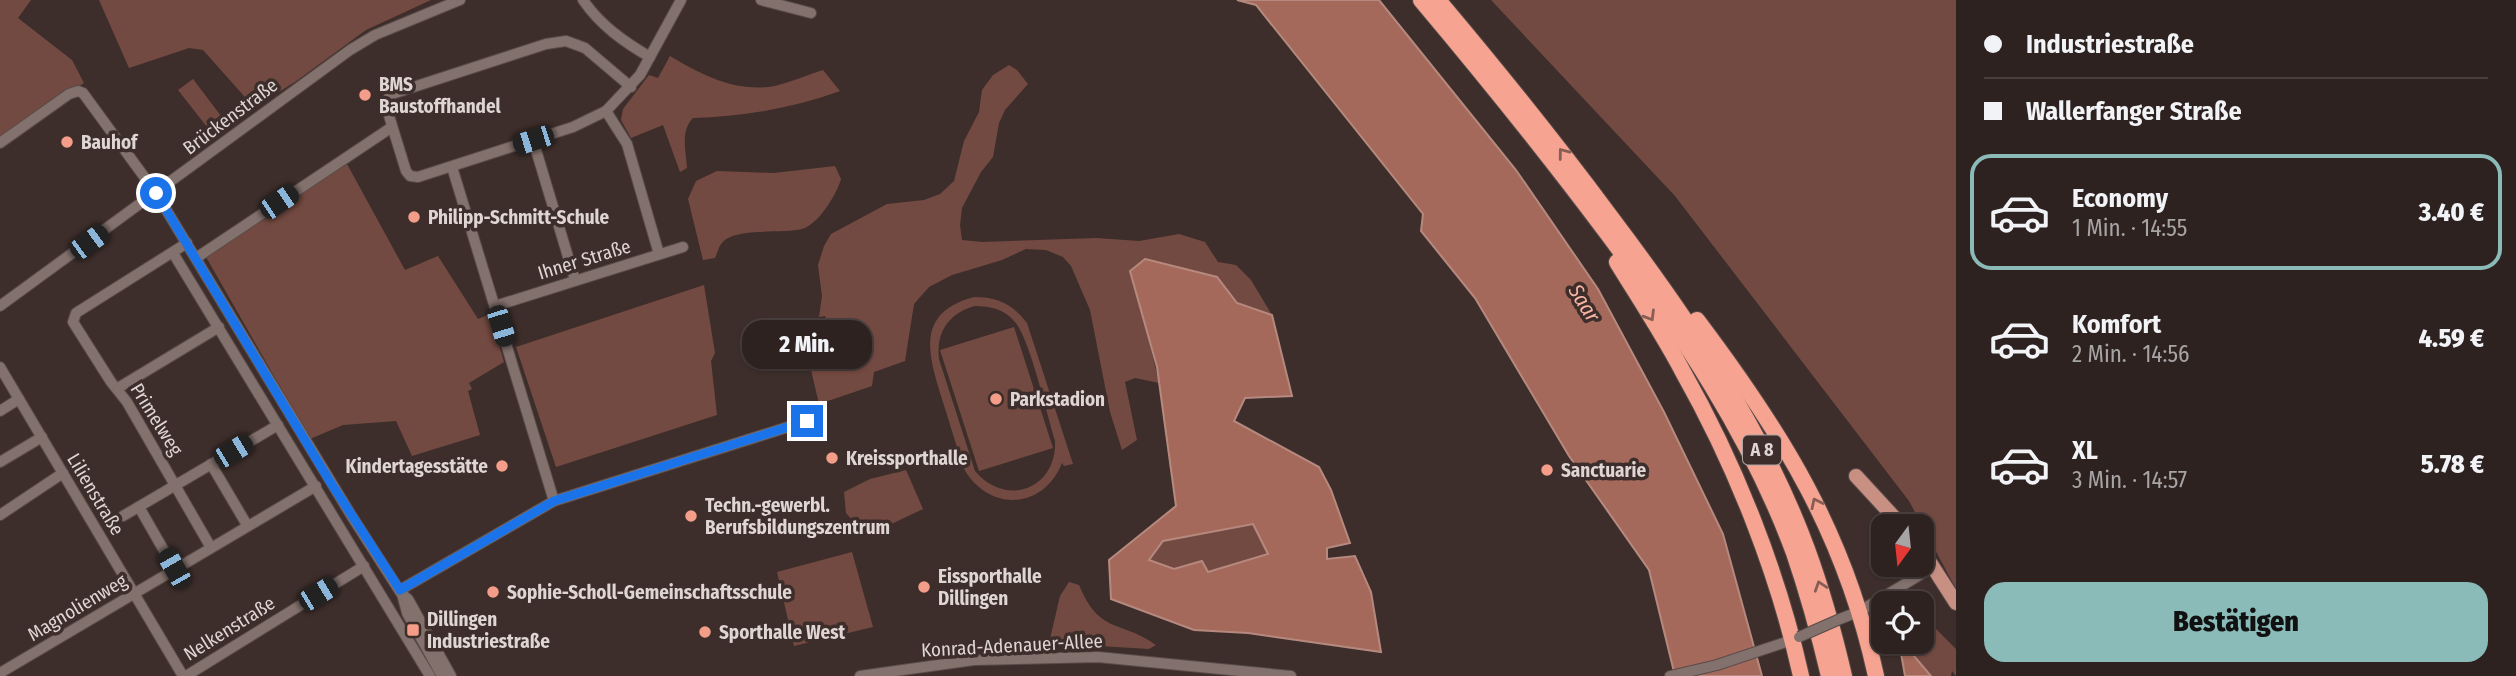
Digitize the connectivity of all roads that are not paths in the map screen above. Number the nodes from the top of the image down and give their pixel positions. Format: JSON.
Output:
{"nodes":[{"id":1,"x":460,"y":0,"type":"edge"},
{"id":2,"x":583,"y":0,"type":"edge"},
{"id":3,"x":681,"y":0,"type":"edge"},
{"id":4,"x":761,"y":0,"type":"edge"},
{"id":5,"x":1421,"y":0,"type":"edge"},
{"id":6,"x":1438,"y":0,"type":"edge"},
{"id":7,"x":811,"y":13,"type":"dead end"},
{"id":8,"x":650,"y":57,"type":"junction"},
{"id":9,"x":631,"y":87,"type":"junction"},
{"id":10,"x":606,"y":111,"type":"junction"},
{"id":11,"x":392,"y":127,"type":"junction"},
{"id":12,"x":533,"y":140,"type":"junction"},
{"id":13,"x":0,"y":143,"type":"edge"},
{"id":14,"x":452,"y":167,"type":"junction"},
{"id":15,"x":156,"y":193,"type":"junction"},
{"id":16,"x":1590,"y":209,"type":"junction"},
{"id":17,"x":187,"y":243,"type":"junction"},
{"id":18,"x":683,"y":247,"type":"dead end"},
{"id":19,"x":1633,"y":247,"type":"junction"},
{"id":20,"x":173,"y":253,"type":"junction"},
{"id":21,"x":659,"y":254,"type":"junction"},
{"id":22,"x":196,"y":258,"type":"junction"},
{"id":23,"x":575,"y":280,"type":"junction"},
{"id":24,"x":0,"y":306,"type":"edge"},
{"id":25,"x":495,"y":306,"type":"junction"},
{"id":26,"x":219,"y":327,"type":"junction"},
{"id":27,"x":0,"y":367,"type":"edge"},
{"id":28,"x":118,"y":388,"type":"junction"},
{"id":29,"x":19,"y":399,"type":"junction"},
{"id":30,"x":0,"y":411,"type":"edge"},
{"id":31,"x":807,"y":421,"type":"dead end"},
{"id":32,"x":278,"y":425,"type":"junction"},
{"id":33,"x":42,"y":437,"type":"junction"},
{"id":34,"x":0,"y":462,"type":"edge"},
{"id":35,"x":211,"y":464,"type":"junction"},
{"id":36,"x":63,"y":473,"type":"junction"},
{"id":37,"x":1856,"y":476,"type":"dead end"},
{"id":38,"x":175,"y":485,"type":"junction"},
{"id":39,"x":316,"y":486,"type":"junction"},
{"id":40,"x":554,"y":501,"type":"junction"},
{"id":41,"x":139,"y":507,"type":"junction"},
{"id":42,"x":1891,"y":514,"type":"edge"},
{"id":43,"x":0,"y":515,"type":"edge"},
{"id":44,"x":123,"y":516,"type":"dead end"},
{"id":45,"x":247,"y":525,"type":"junction"},
{"id":46,"x":211,"y":546,"type":"junction"},
{"id":47,"x":364,"y":566,"type":"junction"},
{"id":48,"x":174,"y":568,"type":"junction"},
{"id":49,"x":1934,"y":569,"type":"edge"},
{"id":50,"x":1915,"y":578,"type":"edge"},
{"id":51,"x":400,"y":592,"type":"junction"},
{"id":52,"x":134,"y":593,"type":"junction"},
{"id":53,"x":1956,"y":603,"type":"edge"},
{"id":54,"x":1860,"y":611,"type":"junction"},
{"id":55,"x":1793,"y":640,"type":"junction"},
{"id":56,"x":1173,"y":663,"type":"junction"},
{"id":57,"x":0,"y":673,"type":"edge"},
{"id":58,"x":440,"y":674,"type":"edge"},
{"id":59,"x":184,"y":676,"type":"edge"},
{"id":60,"x":860,"y":676,"type":"edge"},
{"id":61,"x":1174,"y":676,"type":"edge"},
{"id":62,"x":1292,"y":676,"type":"edge"},
{"id":63,"x":1670,"y":676,"type":"edge"},
{"id":64,"x":1801,"y":676,"type":"edge"},
{"id":65,"x":1829,"y":676,"type":"edge"},
{"id":66,"x":1844,"y":676,"type":"edge"},
{"id":67,"x":1876,"y":676,"type":"edge"}],
"edges":[{"from":1,"to":15,"type":"street","name":"Brückenstraße"},
{"from":2,"to":8,"type":"street"},
{"from":3,"to":8,"type":"street"},
{"from":4,"to":7,"type":"street"},
{"from":5,"to":16,"type":"highway","number":"A 8"},
{"from":19,"to":6,"type":"highway","number":"A 8","one_way":true},
{"from":8,"to":9,"type":"street"},
{"from":9,"to":10,"type":"street"},
{"from":9,"to":11,"type":"street"},
{"from":10,"to":12,"type":"street"},
{"from":10,"to":21,"type":"street"},
{"from":11,"to":14,"type":"street"},
{"from":11,"to":22,"type":"street"},
{"from":12,"to":14,"type":"street"},
{"from":12,"to":23,"type":"street"},
{"from":13,"to":15,"type":"street"},
{"from":14,"to":25,"type":"street"},
{"from":15,"to":17,"type":"street"},
{"from":15,"to":24,"type":"street","name":"Brückenstraße"},
{"from":16,"to":55,"type":"highway","one_way":true},
{"from":16,"to":65,"type":"highway","number":"A 8"},
{"from":17,"to":20,"type":"street"},
{"from":17,"to":22,"type":"street"},
{"from":18,"to":21,"type":"street","name":"Ihner Straße"},
{"from":54,"to":19,"type":"highway","one_way":true},
{"from":66,"to":19,"type":"highway","number":"A 8","one_way":true},
{"from":20,"to":26,"type":"street"},
{"from":20,"to":28,"type":"street","name":"Primelweg"},
{"from":21,"to":23,"type":"street","name":"Ihner Straße"},
{"from":22,"to":51,"type":"street"},
{"from":23,"to":25,"type":"street","name":"Ihner Straße"},
{"from":25,"to":40,"type":"street"},
{"from":26,"to":28,"type":"street"},
{"from":26,"to":32,"type":"street"},
{"from":27,"to":29,"type":"street","name":"Lilienstraße"},
{"from":28,"to":38,"type":"street","name":"Primelweg"},
{"from":29,"to":30,"type":"street"},
{"from":29,"to":33,"type":"street","name":"Lilienstraße"},
{"from":31,"to":40,"type":"street"},
{"from":32,"to":35,"type":"street"},
{"from":32,"to":39,"type":"street"},
{"from":33,"to":34,"type":"street"},
{"from":33,"to":36,"type":"street","name":"Lilienstraße"},
{"from":35,"to":38,"type":"street"},
{"from":35,"to":45,"type":"street"},
{"from":36,"to":43,"type":"street"},
{"from":36,"to":52,"type":"street","name":"Lilienstraße"},
{"from":37,"to":42,"type":"main road"},
{"from":38,"to":41,"type":"street"},
{"from":38,"to":46,"type":"street","name":"Primelweg"},
{"from":39,"to":45,"type":"street","name":"Magnolienweg"},
{"from":39,"to":47,"type":"street"},
{"from":40,"to":51,"type":"street"},
{"from":41,"to":44,"type":"street"},
{"from":41,"to":48,"type":"street"},
{"from":45,"to":46,"type":"street","name":"Magnolienweg"},
{"from":46,"to":48,"type":"street","name":"Magnolienweg"},
{"from":47,"to":58,"type":"street"},
{"from":47,"to":59,"type":"street","name":"Nelkenstraße"},
{"from":48,"to":52,"type":"street","name":"Magnolienweg"},
{"from":49,"to":53,"type":"main road"},
{"from":50,"to":54,"type":"street"},
{"from":51,"to":58,"type":"street"},
{"from":52,"to":57,"type":"street","name":"Magnolienweg"},
{"from":52,"to":59,"type":"street","name":"Lilienstraße"},
{"from":54,"to":55,"type":"street","bridge":true},
{"from":54,"to":67,"type":"highway"},
{"from":55,"to":63,"type":"street"},
{"from":55,"to":64,"type":"highway"},
{"from":56,"to":60,"type":"street","name":"Konrad-Adenauer-Allee"},
{"from":56,"to":61,"type":"street"},
{"from":56,"to":62,"type":"street","name":"Konrad-Adenauer-Allee"}]}
